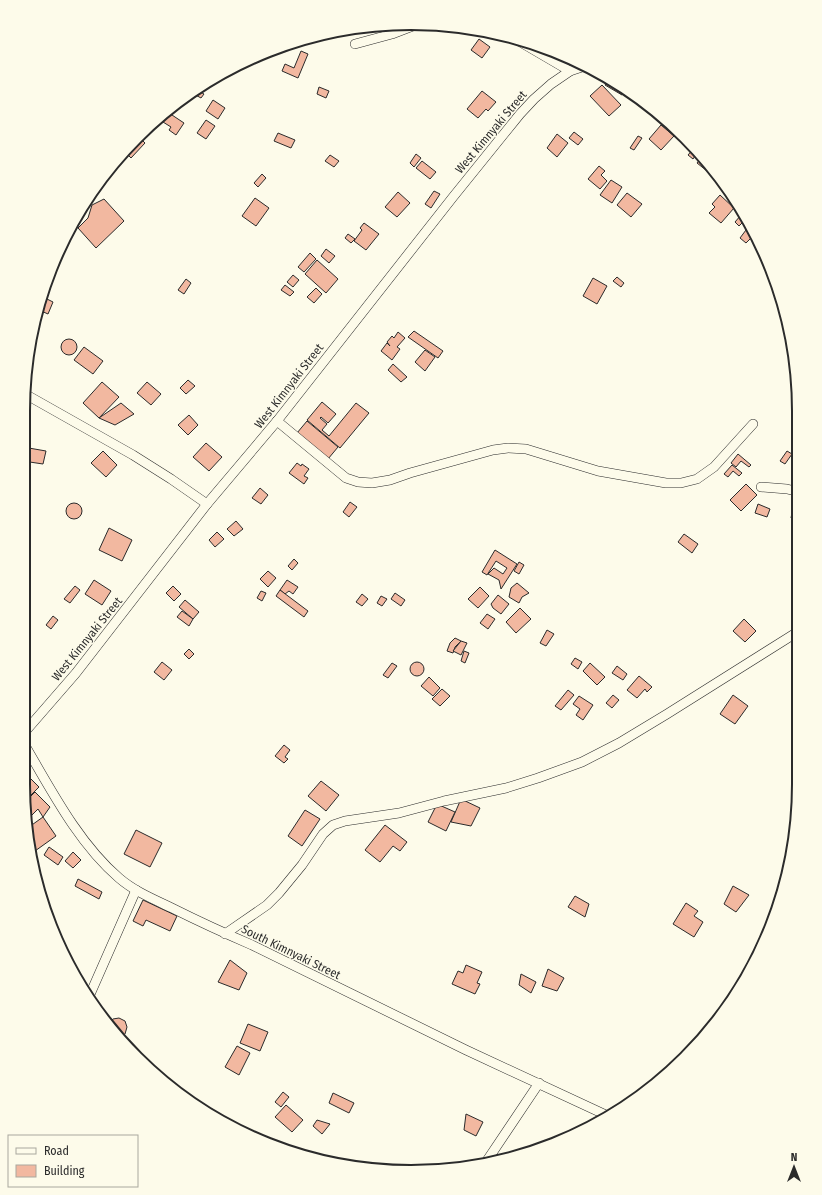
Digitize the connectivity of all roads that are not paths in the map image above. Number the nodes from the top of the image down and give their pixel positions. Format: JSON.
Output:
{"nodes":[{"id":1,"x":401,"y":30,"type":"edge"},
{"id":2,"x":355,"y":44,"type":"dead end"},
{"id":3,"x":536,"y":51,"type":"edge"},
{"id":4,"x":578,"y":68,"type":"edge"},
{"id":5,"x":570,"y":71,"type":"junction"},
{"id":6,"x":31,"y":397,"type":"edge"},
{"id":7,"x":277,"y":421,"type":"junction"},
{"id":8,"x":753,"y":424,"type":"dead end"},
{"id":9,"x":762,"y":487,"type":"dead end"},
{"id":10,"x":792,"y":490,"type":"edge"},
{"id":11,"x":206,"y":504,"type":"junction"},
{"id":12,"x":792,"y":635,"type":"edge"},
{"id":13,"x":30,"y":726,"type":"edge"},
{"id":14,"x":30,"y":754,"type":"edge"},
{"id":15,"x":136,"y":890,"type":"junction"},
{"id":16,"x":225,"y":934,"type":"junction"},
{"id":17,"x":91,"y":991,"type":"edge"},
{"id":18,"x":539,"y":1083,"type":"junction"},
{"id":19,"x":603,"y":1113,"type":"edge"},
{"id":20,"x":489,"y":1157,"type":"edge"}],
"edges":[{"from":1,"to":2,"type":"street"},
{"from":3,"to":5,"type":"street"},
{"from":4,"to":5,"type":"street","name":"West Kimnyaki Street"},
{"from":5,"to":7,"type":"street","name":"West Kimnyaki Street"},
{"from":6,"to":11,"type":"street"},
{"from":7,"to":8,"type":"street"},
{"from":7,"to":11,"type":"street","name":"West Kimnyaki Street"},
{"from":9,"to":10,"type":"street"},
{"from":11,"to":13,"type":"street","name":"West Kimnyaki Street"},
{"from":12,"to":16,"type":"street"},
{"from":14,"to":15,"type":"street","name":"South Kimnyaki Street"},
{"from":15,"to":16,"type":"street","name":"South Kimnyaki Street"},
{"from":15,"to":17,"type":"street"},
{"from":16,"to":18,"type":"street","name":"South Kimnyaki Street"},
{"from":18,"to":19,"type":"street","name":"South Kimnyaki Street"},
{"from":18,"to":20,"type":"street"}]}
